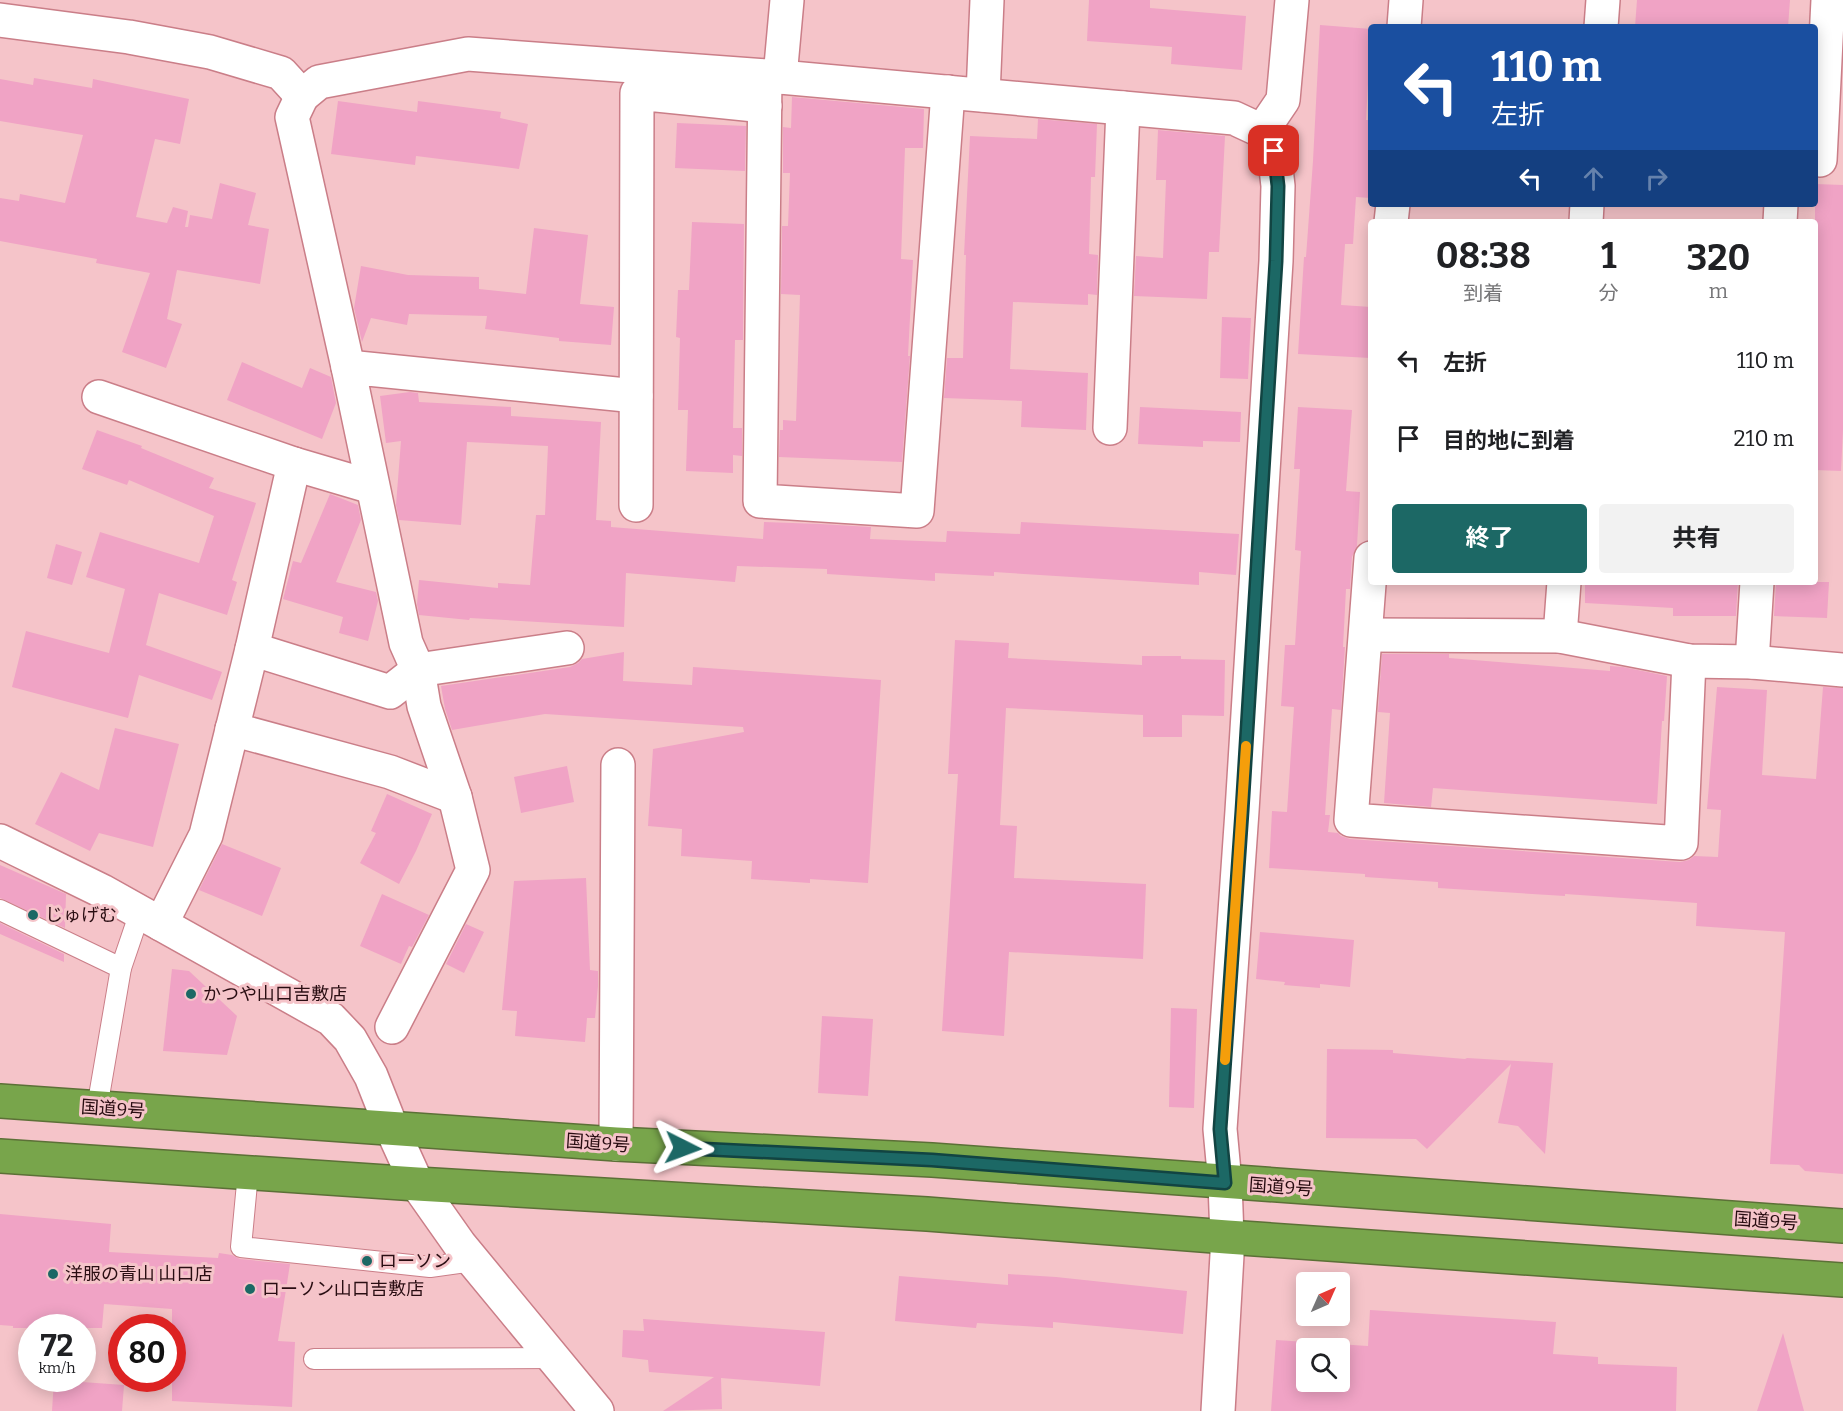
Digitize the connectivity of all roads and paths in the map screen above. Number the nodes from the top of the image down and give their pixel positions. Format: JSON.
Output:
{"nodes":[{"id":1,"x":787,"y":0,"type":"edge"},
{"id":2,"x":987,"y":0,"type":"edge"},
{"id":3,"x":1292,"y":0,"type":"edge"},
{"id":4,"x":1406,"y":0,"type":"edge"},
{"id":5,"x":1603,"y":0,"type":"edge"},
{"id":6,"x":1828,"y":0,"type":"edge"},
{"id":7,"x":0,"y":20,"type":"edge"},
{"id":8,"x":1404,"y":24,"type":"edge"},
{"id":9,"x":1601,"y":24,"type":"edge"},
{"id":10,"x":1834,"y":41,"type":"edge"},
{"id":11,"x":770,"y":86,"type":"junction"},
{"id":12,"x":948,"y":92,"type":"junction"},
{"id":13,"x":983,"y":95,"type":"junction"},
{"id":14,"x":302,"y":96,"type":"junction"},
{"id":15,"x":1124,"y":108,"type":"junction"},
{"id":16,"x":1262,"y":131,"type":"junction"},
{"id":17,"x":1826,"y":161,"type":"edge"},
{"id":18,"x":348,"y":367,"type":"junction"},
{"id":19,"x":636,"y":396,"type":"junction"},
{"id":20,"x":99,"y":398,"type":"dead end"},
{"id":21,"x":1110,"y":429,"type":"dead end"},
{"id":22,"x":294,"y":465,"type":"junction"},
{"id":23,"x":372,"y":487,"type":"junction"},
{"id":24,"x":636,"y":506,"type":"dead end"},
{"id":25,"x":1369,"y":585,"type":"edge"},
{"id":26,"x":1564,"y":585,"type":"edge"},
{"id":27,"x":1757,"y":585,"type":"edge"},
{"id":28,"x":1366,"y":635,"type":"junction"},
{"id":29,"x":1560,"y":636,"type":"junction"},
{"id":30,"x":567,"y":648,"type":"dead end"},
{"id":31,"x":252,"y":649,"type":"junction"},
{"id":32,"x":1689,"y":660,"type":"junction"},
{"id":33,"x":1752,"y":662,"type":"junction"},
{"id":34,"x":418,"y":670,"type":"junction"},
{"id":35,"x":1843,"y":670,"type":"edge"},
{"id":36,"x":232,"y":729,"type":"junction"},
{"id":37,"x":618,"y":765,"type":"dead end"},
{"id":38,"x":455,"y":797,"type":"junction"},
{"id":39,"x":0,"y":841,"type":"edge"},
{"id":40,"x":0,"y":910,"type":"edge"},
{"id":41,"x":151,"y":918,"type":"junction"},
{"id":42,"x":121,"y":968,"type":"junction"},
{"id":43,"x":392,"y":1027,"type":"dead end"},
{"id":44,"x":0,"y":1101,"type":"edge"},
{"id":45,"x":97,"y":1108,"type":"junction"},
{"id":46,"x":392,"y":1129,"type":"junction"},
{"id":47,"x":616,"y":1144,"type":"junction"},
{"id":48,"x":0,"y":1156,"type":"edge"},
{"id":49,"x":249,"y":1173,"type":"junction"},
{"id":50,"x":1225,"y":1183,"type":"junction"},
{"id":51,"x":417,"y":1184,"type":"junction"},
{"id":52,"x":1843,"y":1227,"type":"edge"},
{"id":53,"x":1227,"y":1237,"type":"junction"},
{"id":54,"x":473,"y":1261,"type":"junction"},
{"id":55,"x":1843,"y":1280,"type":"edge"},
{"id":56,"x":554,"y":1358,"type":"junction"},
{"id":57,"x":314,"y":1359,"type":"dead end"},
{"id":58,"x":597,"y":1411,"type":"edge"},
{"id":59,"x":1218,"y":1411,"type":"edge"}],
"edges":[{"from":1,"to":11,"type":"street"},
{"from":2,"to":13,"type":"street"},
{"from":3,"to":16,"type":"street"},
{"from":4,"to":8,"type":"street"},
{"from":5,"to":9,"type":"street"},
{"from":6,"to":10,"type":"street"},
{"from":7,"to":14,"type":"street"},
{"from":10,"to":17,"type":"street"},
{"from":11,"to":12,"type":"street"},
{"from":11,"to":12,"type":"street"},
{"from":11,"to":14,"type":"street"},
{"from":11,"to":19,"type":"street"},
{"from":12,"to":13,"type":"street"},
{"from":13,"to":15,"type":"street"},
{"from":14,"to":18,"type":"street"},
{"from":15,"to":16,"type":"street"},
{"from":15,"to":21,"type":"street"},
{"from":16,"to":50,"type":"street"},
{"from":18,"to":19,"type":"street"},
{"from":18,"to":23,"type":"street"},
{"from":19,"to":24,"type":"street"},
{"from":20,"to":22,"type":"street"},
{"from":22,"to":23,"type":"street"},
{"from":22,"to":31,"type":"street"},
{"from":23,"to":34,"type":"street"},
{"from":25,"to":28,"type":"street"},
{"from":26,"to":29,"type":"street"},
{"from":27,"to":33,"type":"street"},
{"from":28,"to":29,"type":"street"},
{"from":28,"to":32,"type":"street"},
{"from":29,"to":32,"type":"street"},
{"from":30,"to":34,"type":"street"},
{"from":31,"to":34,"type":"street"},
{"from":31,"to":36,"type":"street"},
{"from":32,"to":33,"type":"street"},
{"from":33,"to":35,"type":"street"},
{"from":34,"to":38,"type":"street"},
{"from":36,"to":38,"type":"street"},
{"from":36,"to":41,"type":"street"},
{"from":37,"to":47,"type":"street"},
{"from":38,"to":43,"type":"street"},
{"from":39,"to":41,"type":"street"},
{"from":40,"to":42,"type":"lane"},
{"from":41,"to":42,"type":"lane"},
{"from":41,"to":46,"type":"street"},
{"from":42,"to":45,"type":"lane"},
{"from":44,"to":45,"type":"highway","name":"国道9号"},
{"from":45,"to":46,"type":"highway","name":"国道9号"},
{"from":46,"to":47,"type":"highway","name":"国道9号"},
{"from":46,"to":51,"type":"street"},
{"from":47,"to":50,"type":"highway","name":"国道9号"},
{"from":48,"to":49,"type":"highway"},
{"from":49,"to":51,"type":"highway"},
{"from":49,"to":54,"type":"lane"},
{"from":50,"to":52,"type":"highway","name":"国道9号"},
{"from":50,"to":53,"type":"street"},
{"from":51,"to":53,"type":"highway"},
{"from":51,"to":54,"type":"street"},
{"from":53,"to":55,"type":"highway"},
{"from":53,"to":59,"type":"street"},
{"from":54,"to":56,"type":"street"},
{"from":56,"to":57,"type":"lane"},
{"from":56,"to":58,"type":"street"}]}
